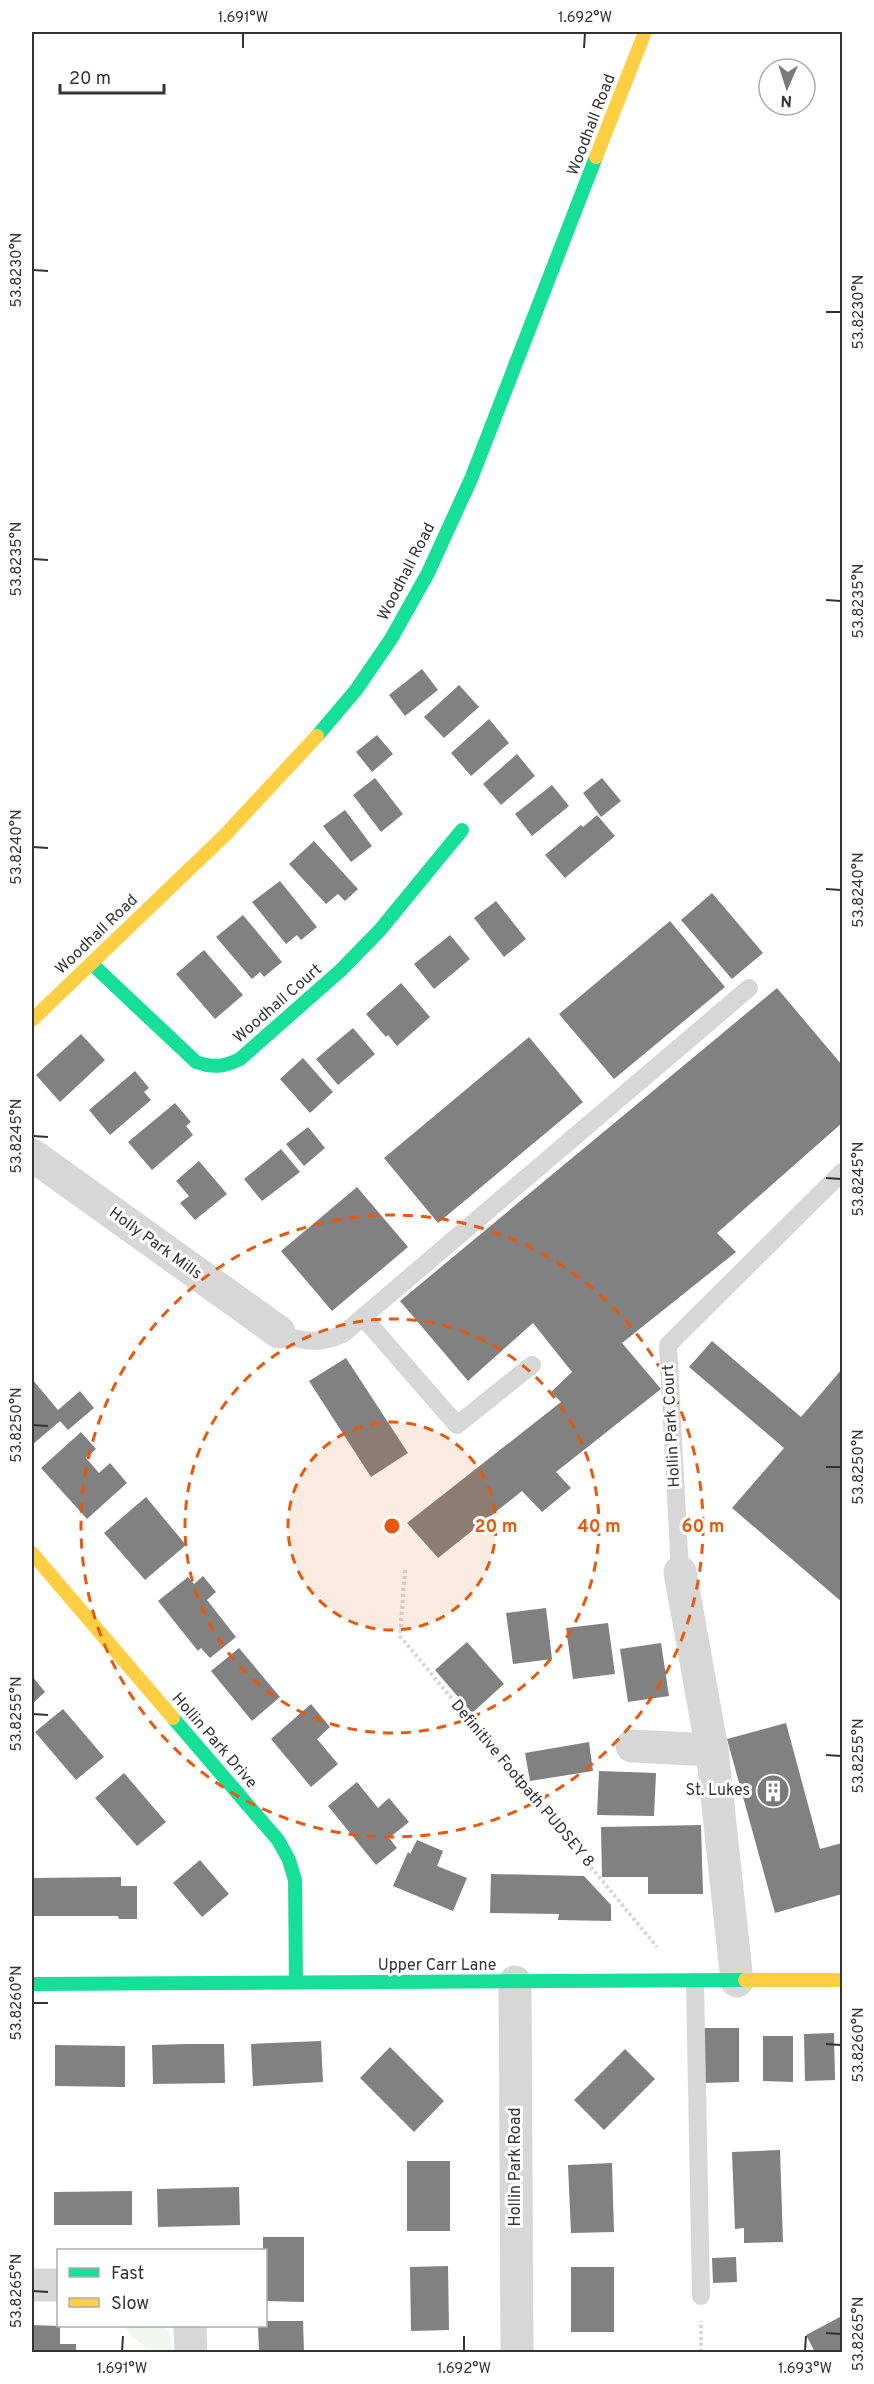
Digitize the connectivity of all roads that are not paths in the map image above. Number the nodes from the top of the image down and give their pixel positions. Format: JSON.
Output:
{"nodes":[{"id":1,"x":645,"y":32,"type":"edge"},
{"id":2,"x":462,"y":830,"type":"dead end"},
{"id":3,"x":92,"y":964,"type":"junction"},
{"id":4,"x":749,"y":988,"type":"dead end"},
{"id":5,"x":32,"y":1020,"type":"edge"},
{"id":6,"x":32,"y":1155,"type":"edge"},
{"id":7,"x":843,"y":1172,"type":"edge"},
{"id":8,"x":363,"y":1317,"type":"junction"},
{"id":9,"x":279,"y":1332,"type":"joint"},
{"id":10,"x":532,"y":1365,"type":"dead end"},
{"id":11,"x":32,"y":1553,"type":"edge"},
{"id":12,"x":680,"y":1572,"type":"joint"},
{"id":13,"x":632,"y":1746,"type":"dead end"},
{"id":14,"x":712,"y":1750,"type":"junction"},
{"id":15,"x":843,"y":1980,"type":"edge"},
{"id":16,"x":737,"y":1981,"type":"junction"},
{"id":17,"x":296,"y":1982,"type":"junction"},
{"id":18,"x":515,"y":1982,"type":"junction"},
{"id":19,"x":691,"y":1982,"type":"junction"},
{"id":20,"x":32,"y":1984,"type":"edge"},
{"id":21,"x":32,"y":2285,"type":"edge"},
{"id":22,"x":57,"y":2285,"type":"edge"},
{"id":23,"x":701,"y":2296,"type":"dead end"},
{"id":24,"x":190,"y":2327,"type":"edge"},
{"id":25,"x":191,"y":2352,"type":"edge"},
{"id":26,"x":517,"y":2352,"type":"edge"}],
"edges":[{"from":1,"to":3,"type":"street","name":"Woodhall Road"},
{"from":2,"to":3,"type":"street","name":"Woodhall Court"},
{"from":3,"to":5,"type":"street","name":"Woodhall Road"},
{"from":4,"to":8,"type":"lane"},
{"from":6,"to":9,"type":"street","name":"Holly Park Mills"},
{"from":7,"to":12,"type":"lane","name":"Hollin Park Court"},
{"from":8,"to":9,"type":"lane"},
{"from":8,"to":10,"type":"lane"},
{"from":11,"to":17,"type":"street","name":"Hollin Park Drive"},
{"from":12,"to":14,"type":"street","name":"Hollin Park Court"},
{"from":13,"to":14,"type":"street"},
{"from":14,"to":16,"type":"street","name":"Hollin Park Court"},
{"from":15,"to":16,"type":"street","name":"Upper Carr Lane"},
{"from":16,"to":19,"type":"street","name":"Upper Carr Lane"},
{"from":17,"to":18,"type":"street","name":"Upper Carr Lane"},
{"from":17,"to":20,"type":"street","name":"Upper Carr Lane"},
{"from":18,"to":19,"type":"street","name":"Upper Carr Lane"},
{"from":18,"to":26,"type":"street","name":"Hollin Park Road"},
{"from":19,"to":23,"type":"lane"},
{"from":21,"to":22,"type":"street"},
{"from":24,"to":25,"type":"street"}]}
